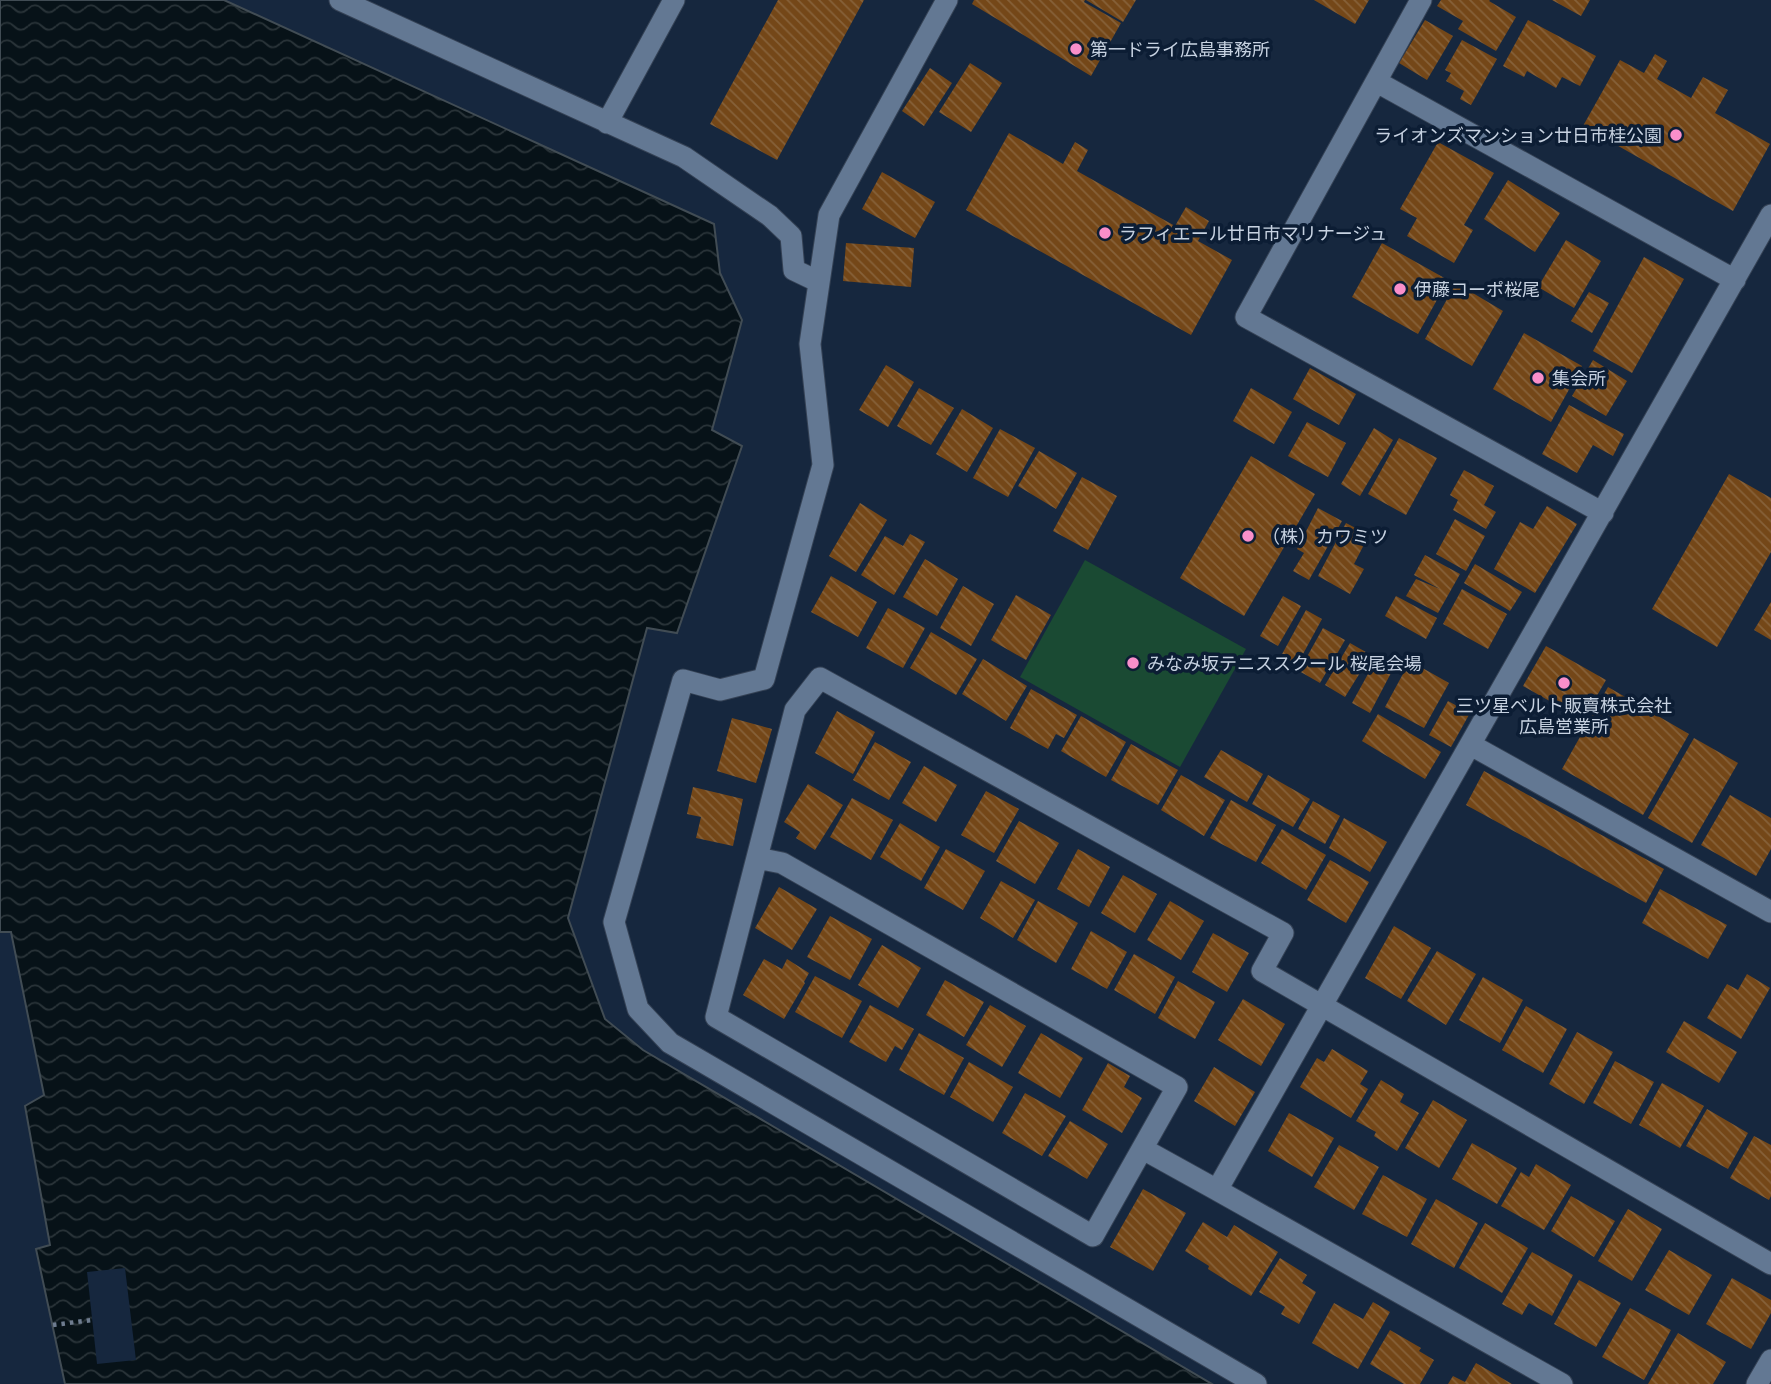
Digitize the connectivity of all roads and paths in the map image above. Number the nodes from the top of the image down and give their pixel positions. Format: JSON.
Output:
{"nodes":[{"id":1,"x":340,"y":0,"type":"edge"},
{"id":2,"x":674,"y":0,"type":"edge"},
{"id":3,"x":947,"y":0,"type":"edge"},
{"id":4,"x":1421,"y":0,"type":"edge"},
{"id":5,"x":1377,"y":82,"type":"junction"},
{"id":6,"x":607,"y":122,"type":"junction"},
{"id":7,"x":1771,"y":215,"type":"edge"},
{"id":8,"x":1735,"y":280,"type":"junction"},
{"id":9,"x":819,"y":282,"type":"junction"},
{"id":10,"x":1603,"y":513,"type":"junction"},
{"id":11,"x":1471,"y":745,"type":"junction"},
{"id":12,"x":757,"y":858,"type":"junction"},
{"id":13,"x":1771,"y":912,"type":"edge"},
{"id":14,"x":1322,"y":1006,"type":"junction"},
{"id":15,"x":1143,"y":1149,"type":"junction"},
{"id":16,"x":1217,"y":1190,"type":"junction"},
{"id":17,"x":1771,"y":1264,"type":"edge"},
{"id":18,"x":92,"y":1320,"type":"dead end"},
{"id":19,"x":53,"y":1325,"type":"dead end"},
{"id":20,"x":1771,"y":1360,"type":"edge"},
{"id":21,"x":1256,"y":1384,"type":"edge"},
{"id":22,"x":1562,"y":1384,"type":"edge"},
{"id":23,"x":1757,"y":1384,"type":"edge"}],
"edges":[{"from":1,"to":6,"type":"street"},
{"from":2,"to":6,"type":"street"},
{"from":3,"to":9,"type":"street"},
{"from":4,"to":5,"type":"street"},
{"from":5,"to":8,"type":"street"},
{"from":5,"to":10,"type":"street"},
{"from":6,"to":9,"type":"street"},
{"from":7,"to":8,"type":"street"},
{"from":8,"to":10,"type":"street"},
{"from":9,"to":21,"type":"street"},
{"from":10,"to":11,"type":"street"},
{"from":11,"to":13,"type":"street"},
{"from":11,"to":14,"type":"street"},
{"from":12,"to":14,"type":"street"},
{"from":12,"to":15,"type":"street"},
{"from":12,"to":15,"type":"street"},
{"from":14,"to":16,"type":"street"},
{"from":14,"to":17,"type":"street"},
{"from":15,"to":16,"type":"street"},
{"from":16,"to":22,"type":"street"},
{"from":18,"to":19,"type":"path"},
{"from":20,"to":23,"type":"street"}]}
